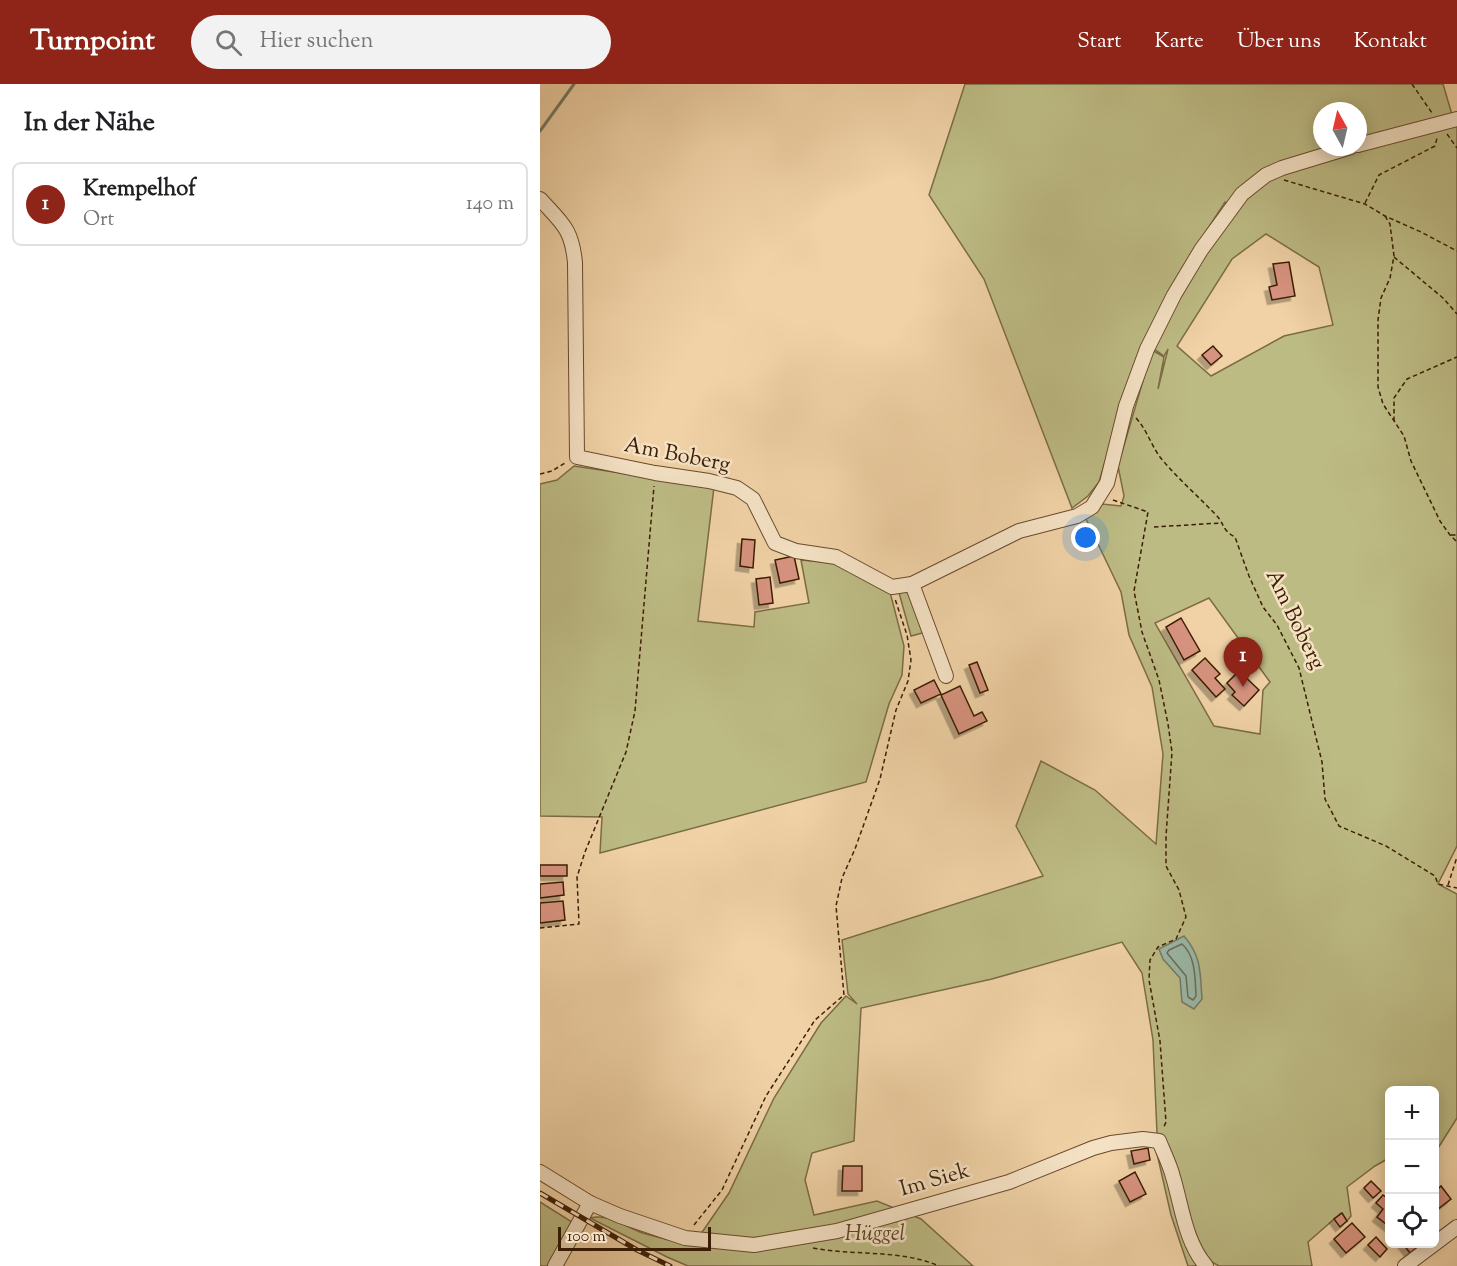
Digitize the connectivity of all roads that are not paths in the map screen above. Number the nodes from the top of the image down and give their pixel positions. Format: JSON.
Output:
{"nodes":[{"id":1,"x":1457,"y":119,"type":"edge"},
{"id":2,"x":1367,"y":143,"type":"edge"},
{"id":3,"x":1324,"y":156,"type":"edge"},
{"id":4,"x":540,"y":199,"type":"edge"},
{"id":5,"x":912,"y":584,"type":"junction"},
{"id":6,"x":946,"y":676,"type":"dead end"},
{"id":7,"x":540,"y":1172,"type":"edge"},
{"id":8,"x":591,"y":1203,"type":"junction"},
{"id":9,"x":1457,"y":1227,"type":"edge"},
{"id":10,"x":555,"y":1266,"type":"edge"},
{"id":11,"x":1206,"y":1266,"type":"edge"},
{"id":12,"x":1405,"y":1266,"type":"edge"}],
"edges":[{"from":1,"to":2,"type":"street"},
{"from":3,"to":5,"type":"street"},
{"from":4,"to":5,"type":"street","name":"Am Boberg"},
{"from":5,"to":6,"type":"street"},
{"from":7,"to":8,"type":"street","name":"Im Siek"},
{"from":8,"to":10,"type":"street"},
{"from":8,"to":11,"type":"street","name":"Im Siek"},
{"from":9,"to":12,"type":"street"}]}
